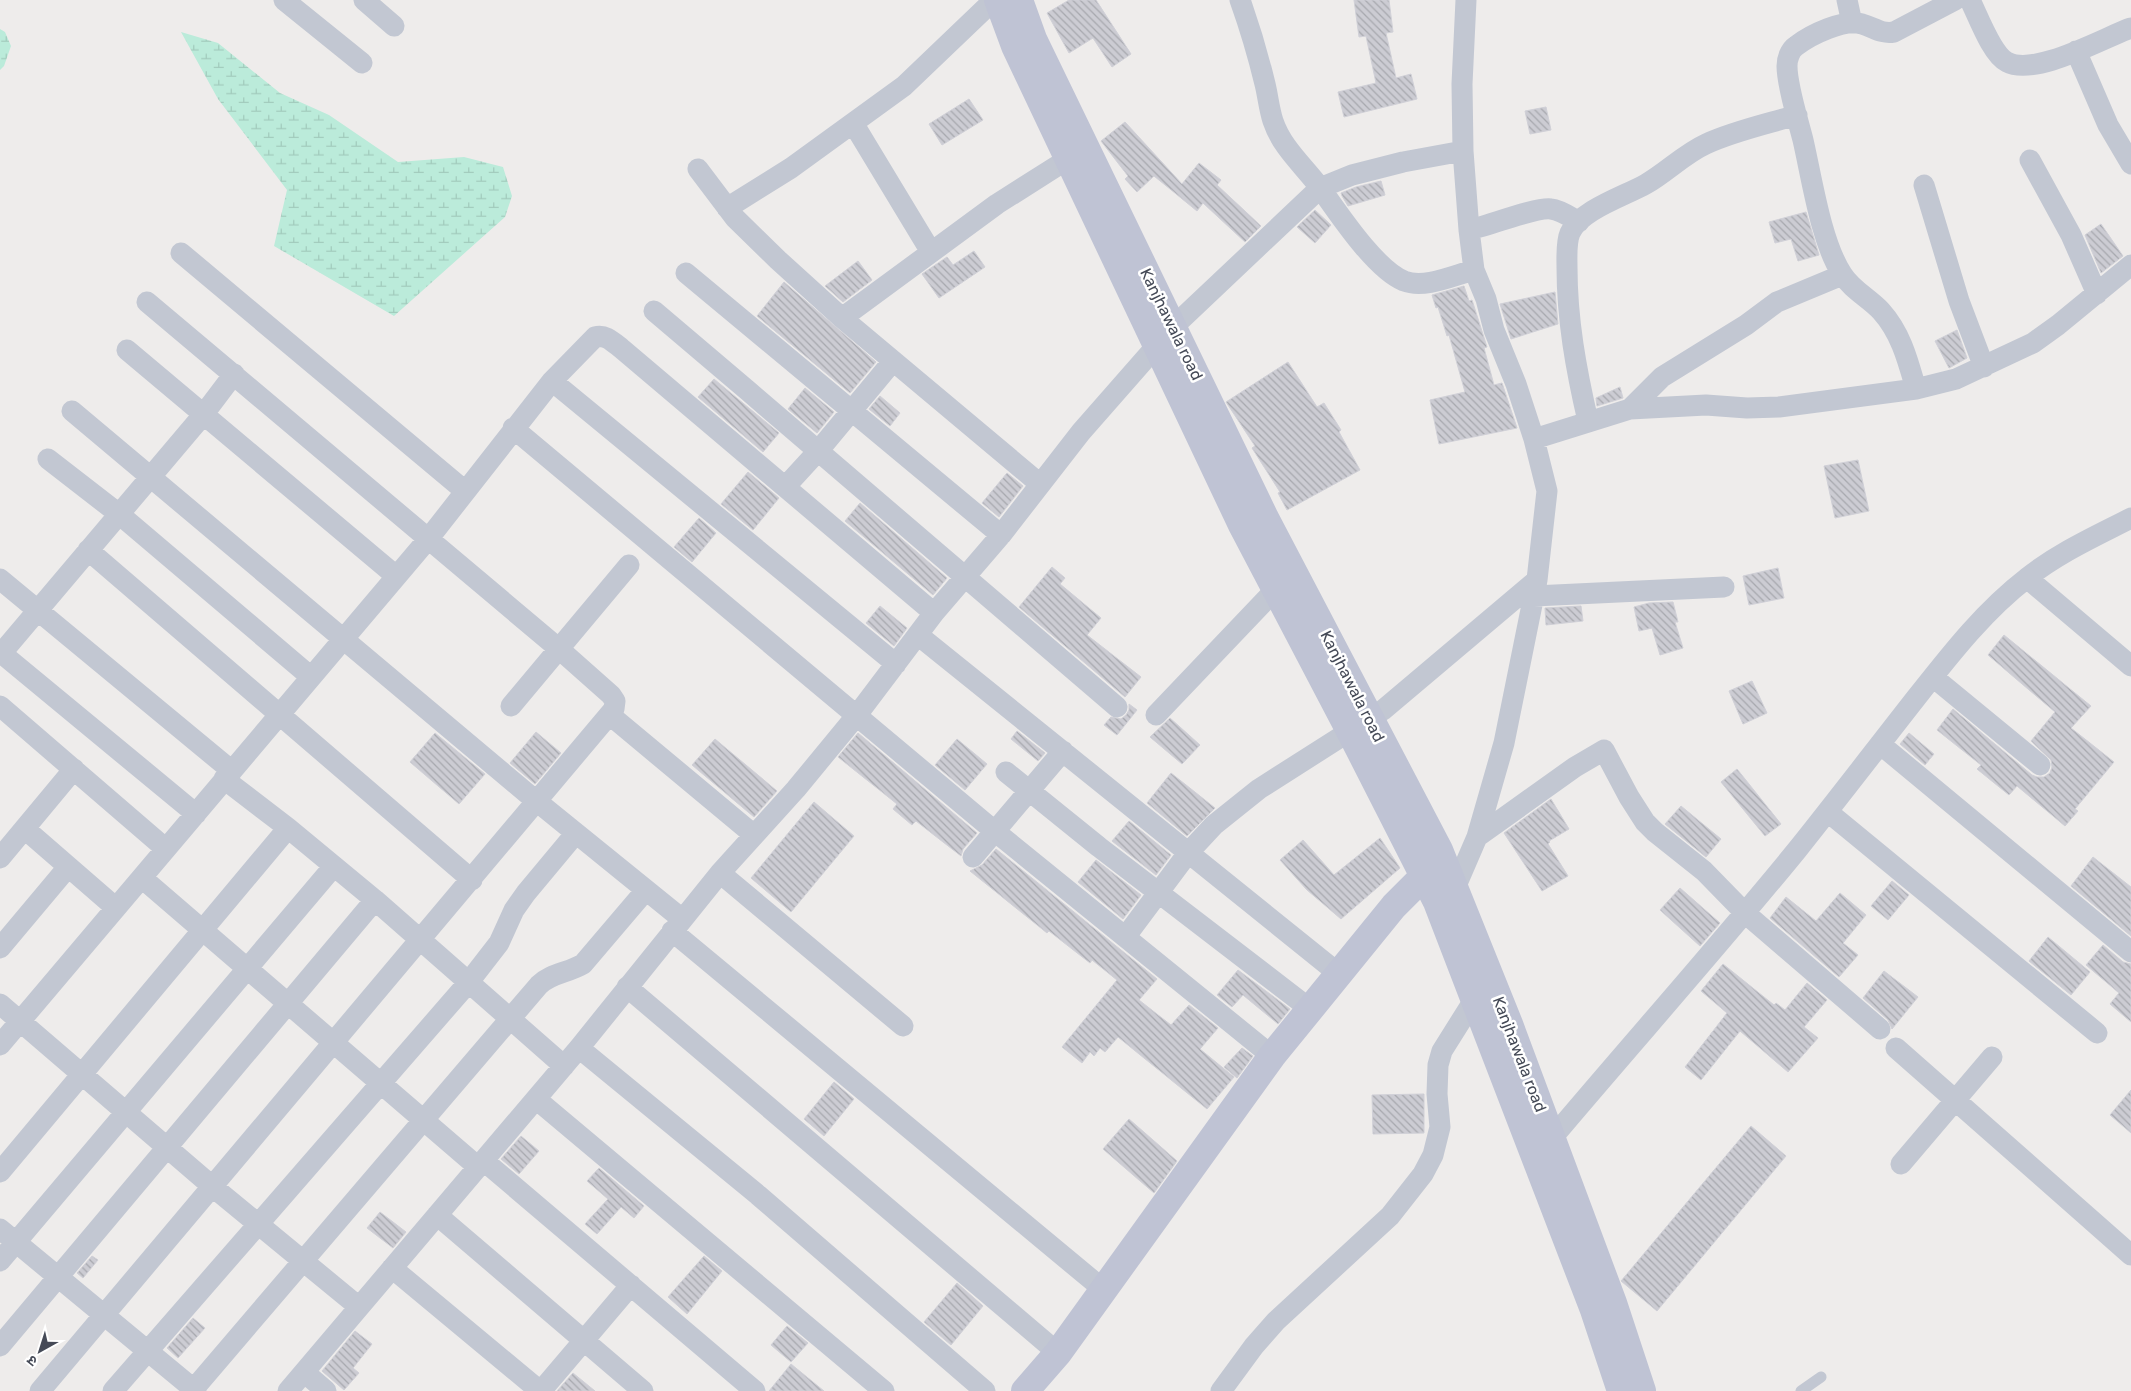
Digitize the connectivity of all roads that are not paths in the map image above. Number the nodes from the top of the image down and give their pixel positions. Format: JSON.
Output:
{"nodes":[{"id":1,"x":284,"y":0,"type":"edge"},
{"id":2,"x":364,"y":0,"type":"edge"},
{"id":3,"x":996,"y":0,"type":"edge"},
{"id":4,"x":1019,"y":0,"type":"edge"},
{"id":5,"x":1240,"y":0,"type":"edge"},
{"id":6,"x":1466,"y":0,"type":"edge"},
{"id":7,"x":1847,"y":0,"type":"edge"},
{"id":8,"x":1955,"y":0,"type":"edge"},
{"id":9,"x":1970,"y":0,"type":"edge"},
{"id":10,"x":1852,"y":23,"type":"junction"},
{"id":11,"x":394,"y":26,"type":"dead end"},
{"id":12,"x":2131,"y":28,"type":"edge"},
{"id":13,"x":2076,"y":50,"type":"junction"},
{"id":14,"x":362,"y":64,"type":"dead end"},
{"id":15,"x":1797,"y":115,"type":"junction"},
{"id":16,"x":853,"y":123,"type":"junction"},
{"id":17,"x":1463,"y":150,"type":"junction"},
{"id":18,"x":1068,"y":159,"type":"junction"},
{"id":19,"x":2030,"y":160,"type":"dead end"},
{"id":20,"x":2131,"y":164,"type":"edge"},
{"id":21,"x":698,"y":169,"type":"dead end"},
{"id":22,"x":1924,"y":185,"type":"dead end"},
{"id":23,"x":1320,"y":188,"type":"junction"},
{"id":24,"x":727,"y":208,"type":"junction"},
{"id":25,"x":1579,"y":222,"type":"junction"},
{"id":26,"x":1469,"y":230,"type":"junction"},
{"id":27,"x":931,"y":252,"type":"junction"},
{"id":28,"x":181,"y":253,"type":"dead end"},
{"id":29,"x":2131,"y":265,"type":"edge"},
{"id":30,"x":1474,"y":270,"type":"junction"},
{"id":31,"x":686,"y":273,"type":"dead end"},
{"id":32,"x":1842,"y":275,"type":"junction"},
{"id":33,"x":2097,"y":294,"type":"junction"},
{"id":34,"x":147,"y":302,"type":"dead end"},
{"id":35,"x":654,"y":311,"type":"dead end"},
{"id":36,"x":842,"y":318,"type":"junction"},
{"id":37,"x":1165,"y":335,"type":"junction"},
{"id":38,"x":127,"y":350,"type":"dead end"},
{"id":39,"x":893,"y":361,"type":"junction"},
{"id":40,"x":1984,"y":367,"type":"junction"},
{"id":41,"x":234,"y":374,"type":"junction"},
{"id":42,"x":552,"y":381,"type":"junction"},
{"id":43,"x":1916,"y":389,"type":"junction"},
{"id":44,"x":1630,"y":409,"type":"junction"},
{"id":45,"x":852,"y":410,"type":"junction"},
{"id":46,"x":72,"y":411,"type":"dead end"},
{"id":47,"x":203,"y":415,"type":"junction"},
{"id":48,"x":1588,"y":421,"type":"junction"},
{"id":49,"x":513,"y":428,"type":"junction"},
{"id":50,"x":1534,"y":439,"type":"junction"},
{"id":51,"x":819,"y":450,"type":"junction"},
{"id":52,"x":48,"y":459,"type":"dead end"},
{"id":53,"x":150,"y":477,"type":"junction"},
{"id":54,"x":1040,"y":484,"type":"junction"},
{"id":55,"x":786,"y":486,"type":"junction"},
{"id":56,"x":465,"y":491,"type":"junction"},
{"id":57,"x":119,"y":514,"type":"junction"},
{"id":58,"x":2131,"y":518,"type":"edge"},
{"id":59,"x":1001,"y":535,"type":"junction"},
{"id":60,"x":429,"y":538,"type":"junction"},
{"id":61,"x":88,"y":550,"type":"junction"},
{"id":62,"x":630,"y":565,"type":"dead end"},
{"id":63,"x":396,"y":576,"type":"junction"},
{"id":64,"x":964,"y":578,"type":"junction"},
{"id":65,"x":2027,"y":578,"type":"junction"},
{"id":66,"x":0,"y":579,"type":"edge"},
{"id":67,"x":1724,"y":587,"type":"dead end"},
{"id":68,"x":1536,"y":588,"type":"junction"},
{"id":69,"x":1276,"y":589,"type":"junction"},
{"id":70,"x":38,"y":610,"type":"junction"},
{"id":71,"x":934,"y":613,"type":"junction"},
{"id":72,"x":918,"y":635,"type":"junction"},
{"id":73,"x":343,"y":639,"type":"junction"},
{"id":74,"x":558,"y":648,"type":"junction"},
{"id":75,"x":0,"y":653,"type":"edge"},
{"id":76,"x":896,"y":664,"type":"junction"},
{"id":77,"x":2131,"y":666,"type":"edge"},
{"id":78,"x":311,"y":677,"type":"junction"},
{"id":79,"x":1933,"y":677,"type":"junction"},
{"id":80,"x":0,"y":706,"type":"edge"},
{"id":81,"x":511,"y":706,"type":"dead end"},
{"id":82,"x":1117,"y":707,"type":"dead end"},
{"id":83,"x":280,"y":714,"type":"junction"},
{"id":84,"x":856,"y":715,"type":"junction"},
{"id":85,"x":1156,"y":715,"type":"dead end"},
{"id":86,"x":610,"y":716,"type":"junction"},
{"id":87,"x":1360,"y":724,"type":"junction"},
{"id":88,"x":1880,"y":744,"type":"junction"},
{"id":89,"x":1063,"y":751,"type":"junction"},
{"id":90,"x":2040,"y":765,"type":"dead end"},
{"id":91,"x":74,"y":769,"type":"junction"},
{"id":92,"x":1006,"y":772,"type":"dead end"},
{"id":93,"x":228,"y":775,"type":"junction"},
{"id":94,"x":1029,"y":791,"type":"junction"},
{"id":95,"x":536,"y":800,"type":"junction"},
{"id":96,"x":1828,"y":812,"type":"junction"},
{"id":97,"x":196,"y":814,"type":"junction"},
{"id":98,"x":288,"y":828,"type":"junction"},
{"id":99,"x":25,"y":829,"type":"junction"},
{"id":100,"x":995,"y":831,"type":"junction"},
{"id":101,"x":576,"y":833,"type":"junction"},
{"id":102,"x":754,"y":835,"type":"junction"},
{"id":103,"x":1476,"y":837,"type":"junction"},
{"id":104,"x":166,"y":849,"type":"junction"},
{"id":105,"x":1188,"y":853,"type":"junction"},
{"id":106,"x":973,"y":857,"type":"dead end"},
{"id":107,"x":0,"y":858,"type":"edge"},
{"id":108,"x":68,"y":866,"type":"junction"},
{"id":109,"x":334,"y":866,"type":"junction"},
{"id":110,"x":720,"y":873,"type":"junction"},
{"id":111,"x":1424,"y":876,"type":"junction"},
{"id":112,"x":142,"y":878,"type":"junction"},
{"id":113,"x":472,"y":880,"type":"junction"},
{"id":114,"x":1455,"y":888,"type":"junction"},
{"id":115,"x":646,"y":890,"type":"junction"},
{"id":116,"x":1158,"y":893,"type":"junction"},
{"id":117,"x":375,"y":900,"type":"junction"},
{"id":118,"x":116,"y":908,"type":"junction"},
{"id":119,"x":1745,"y":913,"type":"junction"},
{"id":120,"x":677,"y":925,"type":"junction"},
{"id":121,"x":203,"y":930,"type":"junction"},
{"id":122,"x":1126,"y":936,"type":"junction"},
{"id":123,"x":420,"y":941,"type":"junction"},
{"id":124,"x":0,"y":948,"type":"edge"},
{"id":125,"x":2131,"y":952,"type":"edge"},
{"id":126,"x":246,"y":968,"type":"junction"},
{"id":127,"x":1339,"y":974,"type":"junction"},
{"id":128,"x":468,"y":983,"type":"junction"},
{"id":129,"x":627,"y":987,"type":"junction"},
{"id":130,"x":1474,"y":1000,"type":"junction"},
{"id":131,"x":0,"y":1004,"type":"edge"},
{"id":132,"x":288,"y":1004,"type":"junction"},
{"id":133,"x":1310,"y":1009,"type":"junction"},
{"id":134,"x":511,"y":1020,"type":"junction"},
{"id":135,"x":20,"y":1021,"type":"junction"},
{"id":136,"x":903,"y":1026,"type":"dead end"},
{"id":137,"x":1880,"y":1028,"type":"dead end"},
{"id":138,"x":2096,"y":1033,"type":"dead end"},
{"id":139,"x":334,"y":1044,"type":"junction"},
{"id":140,"x":0,"y":1045,"type":"edge"},
{"id":141,"x":579,"y":1048,"type":"junction"},
{"id":142,"x":1896,"y":1048,"type":"dead end"},
{"id":143,"x":1272,"y":1056,"type":"junction"},
{"id":144,"x":1992,"y":1057,"type":"dead end"},
{"id":145,"x":564,"y":1066,"type":"junction"},
{"id":146,"x":82,"y":1074,"type":"junction"},
{"id":147,"x":380,"y":1084,"type":"junction"},
{"id":148,"x":536,"y":1098,"type":"junction"},
{"id":149,"x":1955,"y":1101,"type":"junction"},
{"id":150,"x":126,"y":1111,"type":"junction"},
{"id":151,"x":424,"y":1121,"type":"junction"},
{"id":152,"x":168,"y":1146,"type":"junction"},
{"id":153,"x":1543,"y":1146,"type":"junction"},
{"id":154,"x":481,"y":1164,"type":"junction"},
{"id":155,"x":1901,"y":1164,"type":"dead end"},
{"id":156,"x":0,"y":1172,"type":"edge"},
{"id":157,"x":213,"y":1187,"type":"junction"},
{"id":158,"x":436,"y":1215,"type":"junction"},
{"id":159,"x":258,"y":1224,"type":"junction"},
{"id":160,"x":8,"y":1236,"type":"edge"},
{"id":161,"x":2131,"y":1255,"type":"edge"},
{"id":162,"x":0,"y":1260,"type":"edge"},
{"id":163,"x":304,"y":1261,"type":"junction"},
{"id":164,"x":392,"y":1268,"type":"junction"},
{"id":165,"x":58,"y":1277,"type":"junction"},
{"id":166,"x":631,"y":1285,"type":"junction"},
{"id":167,"x":1104,"y":1290,"type":"junction"},
{"id":168,"x":359,"y":1307,"type":"junction"},
{"id":169,"x":104,"y":1316,"type":"junction"},
{"id":170,"x":584,"y":1341,"type":"junction"},
{"id":171,"x":0,"y":1346,"type":"edge"},
{"id":172,"x":148,"y":1351,"type":"junction"},
{"id":173,"x":1058,"y":1353,"type":"junction"},
{"id":174,"x":304,"y":1372,"type":"junction"},
{"id":175,"x":1821,"y":1377,"type":"dead end"},
{"id":176,"x":193,"y":1390,"type":"edge"},
{"id":177,"x":40,"y":1391,"type":"edge"},
{"id":178,"x":113,"y":1391,"type":"edge"},
{"id":179,"x":288,"y":1391,"type":"edge"},
{"id":180,"x":326,"y":1391,"type":"edge"},
{"id":181,"x":540,"y":1391,"type":"edge"},
{"id":182,"x":643,"y":1391,"type":"edge"},
{"id":183,"x":755,"y":1391,"type":"edge"},
{"id":184,"x":884,"y":1391,"type":"edge"},
{"id":185,"x":985,"y":1391,"type":"edge"},
{"id":186,"x":1025,"y":1391,"type":"edge"},
{"id":187,"x":1221,"y":1391,"type":"edge"},
{"id":188,"x":1621,"y":1391,"type":"edge"},
{"id":189,"x":1642,"y":1391,"type":"edge"},
{"id":190,"x":1801,"y":1391,"type":"edge"}],
"edges":[{"from":1,"to":14,"type":"street"},
{"from":2,"to":11,"type":"street"},
{"from":3,"to":16,"type":"street"},
{"from":3,"to":18,"type":"main road","name":"Kanjhawala road"},
{"from":4,"to":37,"type":"main road","name":"Kanjhawala road"},
{"from":5,"to":23,"type":"street"},
{"from":6,"to":17,"type":"street"},
{"from":7,"to":10,"type":"street"},
{"from":8,"to":10,"type":"street"},
{"from":9,"to":13,"type":"street"},
{"from":10,"to":15,"type":"street"},
{"from":12,"to":13,"type":"street"},
{"from":13,"to":20,"type":"street"},
{"from":15,"to":25,"type":"street"},
{"from":15,"to":32,"type":"street"},
{"from":16,"to":24,"type":"street"},
{"from":16,"to":27,"type":"street"},
{"from":17,"to":23,"type":"street"},
{"from":17,"to":26,"type":"street"},
{"from":18,"to":27,"type":"street"},
{"from":18,"to":37,"type":"main road","name":"Kanjhawala road"},
{"from":19,"to":33,"type":"street"},
{"from":21,"to":24,"type":"street"},
{"from":22,"to":40,"type":"street"},
{"from":23,"to":30,"type":"street"},
{"from":23,"to":37,"type":"street"},
{"from":24,"to":36,"type":"street"},
{"from":25,"to":26,"type":"street"},
{"from":25,"to":48,"type":"street"},
{"from":26,"to":30,"type":"street"},
{"from":27,"to":36,"type":"street"},
{"from":28,"to":56,"type":"street"},
{"from":29,"to":33,"type":"street"},
{"from":30,"to":50,"type":"street"},
{"from":31,"to":45,"type":"street"},
{"from":32,"to":43,"type":"street"},
{"from":32,"to":44,"type":"street"},
{"from":33,"to":40,"type":"street"},
{"from":34,"to":41,"type":"street"},
{"from":35,"to":51,"type":"street"},
{"from":36,"to":39,"type":"street"},
{"from":37,"to":54,"type":"street"},
{"from":37,"to":69,"type":"main road","name":"Kanjhawala road"},
{"from":37,"to":87,"type":"main road","name":"Kanjhawala road"},
{"from":38,"to":47,"type":"street"},
{"from":39,"to":45,"type":"street"},
{"from":39,"to":54,"type":"street"},
{"from":40,"to":43,"type":"street"},
{"from":41,"to":47,"type":"street"},
{"from":41,"to":60,"type":"street"},
{"from":42,"to":49,"type":"street"},
{"from":42,"to":55,"type":"street"},
{"from":42,"to":76,"type":"street"},
{"from":43,"to":44,"type":"street"},
{"from":44,"to":48,"type":"street"},
{"from":45,"to":51,"type":"street"},
{"from":45,"to":59,"type":"street"},
{"from":46,"to":53,"type":"street"},
{"from":47,"to":53,"type":"street"},
{"from":47,"to":63,"type":"street"},
{"from":48,"to":50,"type":"street"},
{"from":49,"to":56,"type":"street"},
{"from":49,"to":84,"type":"street"},
{"from":50,"to":68,"type":"street"},
{"from":51,"to":55,"type":"street"},
{"from":51,"to":64,"type":"street"},
{"from":52,"to":57,"type":"street"},
{"from":53,"to":57,"type":"street"},
{"from":53,"to":73,"type":"street"},
{"from":54,"to":59,"type":"street"},
{"from":55,"to":71,"type":"street"},
{"from":56,"to":60,"type":"street"},
{"from":57,"to":61,"type":"street"},
{"from":57,"to":78,"type":"street"},
{"from":58,"to":65,"type":"street"},
{"from":59,"to":64,"type":"street"},
{"from":60,"to":63,"type":"street"},
{"from":60,"to":74,"type":"street"},
{"from":61,"to":70,"type":"street"},
{"from":61,"to":83,"type":"street"},
{"from":62,"to":74,"type":"street"},
{"from":63,"to":73,"type":"street"},
{"from":64,"to":71,"type":"street"},
{"from":64,"to":82,"type":"street"},
{"from":65,"to":77,"type":"street"},
{"from":65,"to":79,"type":"street"},
{"from":66,"to":70,"type":"street"},
{"from":67,"to":68,"type":"street"},
{"from":68,"to":87,"type":"street"},
{"from":68,"to":103,"type":"street"},
{"from":69,"to":85,"type":"street"},
{"from":69,"to":87,"type":"main road","name":"Kanjhawala road"},
{"from":70,"to":75,"type":"street"},
{"from":70,"to":93,"type":"street"},
{"from":71,"to":72,"type":"street"},
{"from":72,"to":76,"type":"street"},
{"from":72,"to":89,"type":"street"},
{"from":73,"to":78,"type":"street"},
{"from":73,"to":95,"type":"street"},
{"from":74,"to":81,"type":"street"},
{"from":74,"to":86,"type":"street"},
{"from":75,"to":97,"type":"street"},
{"from":76,"to":84,"type":"street"},
{"from":78,"to":83,"type":"street"},
{"from":79,"to":88,"type":"street"},
{"from":79,"to":90,"type":"street"},
{"from":80,"to":91,"type":"street"},
{"from":83,"to":93,"type":"street"},
{"from":83,"to":113,"type":"street"},
{"from":84,"to":100,"type":"street"},
{"from":84,"to":102,"type":"street"},
{"from":86,"to":95,"type":"street"},
{"from":86,"to":102,"type":"street"},
{"from":87,"to":105,"type":"street"},
{"from":87,"to":111,"type":"main road","name":"Kanjhawala road"},
{"from":87,"to":114,"type":"main road","name":"Kanjhawala road"},
{"from":88,"to":96,"type":"street"},
{"from":88,"to":125,"type":"street"},
{"from":89,"to":94,"type":"street"},
{"from":89,"to":105,"type":"street"},
{"from":91,"to":99,"type":"street"},
{"from":91,"to":104,"type":"street"},
{"from":92,"to":94,"type":"street"},
{"from":93,"to":97,"type":"street"},
{"from":93,"to":98,"type":"street"},
{"from":94,"to":100,"type":"street"},
{"from":94,"to":116,"type":"street"},
{"from":95,"to":101,"type":"street"},
{"from":95,"to":113,"type":"street"},
{"from":96,"to":119,"type":"street"},
{"from":96,"to":138,"type":"street"},
{"from":97,"to":104,"type":"street"},
{"from":98,"to":109,"type":"street"},
{"from":98,"to":121,"type":"street"},
{"from":99,"to":107,"type":"street"},
{"from":99,"to":108,"type":"street"},
{"from":100,"to":106,"type":"street"},
{"from":100,"to":122,"type":"street"},
{"from":101,"to":115,"type":"street"},
{"from":101,"to":128,"type":"street"},
{"from":102,"to":110,"type":"street"},
{"from":103,"to":114,"type":"street"},
{"from":103,"to":119,"type":"street"},
{"from":104,"to":112,"type":"street"},
{"from":105,"to":116,"type":"street"},
{"from":105,"to":127,"type":"street"},
{"from":108,"to":118,"type":"street"},
{"from":108,"to":124,"type":"street"},
{"from":109,"to":117,"type":"street"},
{"from":109,"to":126,"type":"street"},
{"from":110,"to":120,"type":"street"},
{"from":110,"to":136,"type":"street"},
{"from":111,"to":127,"type":"main road"},
{"from":111,"to":130,"type":"main road","name":"Kanjhawala road"},
{"from":112,"to":118,"type":"street"},
{"from":112,"to":121,"type":"street"},
{"from":113,"to":123,"type":"street"},
{"from":114,"to":153,"type":"main road","name":"Kanjhawala road"},
{"from":115,"to":120,"type":"street"},
{"from":115,"to":134,"type":"street"},
{"from":116,"to":122,"type":"street"},
{"from":116,"to":133,"type":"street"},
{"from":117,"to":123,"type":"street"},
{"from":117,"to":132,"type":"street"},
{"from":118,"to":135,"type":"street"},
{"from":119,"to":137,"type":"street"},
{"from":119,"to":153,"type":"street"},
{"from":120,"to":129,"type":"street"},
{"from":120,"to":167,"type":"street"},
{"from":121,"to":126,"type":"street"},
{"from":121,"to":146,"type":"street"},
{"from":122,"to":143,"type":"street"},
{"from":123,"to":128,"type":"street"},
{"from":123,"to":139,"type":"street"},
{"from":126,"to":132,"type":"street"},
{"from":126,"to":150,"type":"street"},
{"from":127,"to":133,"type":"main road"},
{"from":128,"to":134,"type":"street"},
{"from":128,"to":147,"type":"street"},
{"from":129,"to":141,"type":"street"},
{"from":129,"to":173,"type":"street"},
{"from":130,"to":153,"type":"main road","name":"Kanjhawala road"},
{"from":130,"to":187,"type":"street"},
{"from":131,"to":135,"type":"street"},
{"from":132,"to":139,"type":"street"},
{"from":132,"to":152,"type":"street"},
{"from":133,"to":143,"type":"main road"},
{"from":134,"to":145,"type":"street"},
{"from":134,"to":151,"type":"street"},
{"from":135,"to":140,"type":"street"},
{"from":135,"to":146,"type":"street"},
{"from":139,"to":147,"type":"street"},
{"from":139,"to":157,"type":"street"},
{"from":141,"to":145,"type":"street"},
{"from":141,"to":185,"type":"street"},
{"from":142,"to":149,"type":"street"},
{"from":143,"to":167,"type":"main road"},
{"from":144,"to":149,"type":"street"},
{"from":145,"to":148,"type":"street"},
{"from":146,"to":150,"type":"street"},
{"from":146,"to":156,"type":"street"},
{"from":147,"to":151,"type":"street"},
{"from":147,"to":159,"type":"street"},
{"from":148,"to":154,"type":"street"},
{"from":148,"to":184,"type":"street"},
{"from":149,"to":155,"type":"street"},
{"from":149,"to":161,"type":"street"},
{"from":150,"to":152,"type":"street"},
{"from":150,"to":160,"type":"street"},
{"from":151,"to":154,"type":"street"},
{"from":151,"to":163,"type":"street"},
{"from":152,"to":157,"type":"street"},
{"from":152,"to":165,"type":"street"},
{"from":153,"to":188,"type":"main road","name":"Kanjhawala road"},
{"from":153,"to":189,"type":"main road","name":"Kanjhawala road"},
{"from":154,"to":158,"type":"street"},
{"from":154,"to":166,"type":"street"},
{"from":157,"to":159,"type":"street"},
{"from":157,"to":169,"type":"street"},
{"from":158,"to":164,"type":"street"},
{"from":158,"to":170,"type":"street"},
{"from":159,"to":163,"type":"street"},
{"from":159,"to":172,"type":"street"},
{"from":160,"to":162,"type":"street"},
{"from":160,"to":165,"type":"street"},
{"from":163,"to":168,"type":"street"},
{"from":163,"to":176,"type":"street"},
{"from":164,"to":168,"type":"street"},
{"from":164,"to":181,"type":"street"},
{"from":165,"to":169,"type":"street"},
{"from":165,"to":171,"type":"street"},
{"from":166,"to":170,"type":"street"},
{"from":166,"to":183,"type":"street"},
{"from":167,"to":173,"type":"main road"},
{"from":168,"to":174,"type":"street"},
{"from":169,"to":172,"type":"street"},
{"from":169,"to":177,"type":"street"},
{"from":170,"to":181,"type":"street"},
{"from":170,"to":182,"type":"street"},
{"from":172,"to":176,"type":"street"},
{"from":172,"to":178,"type":"street"},
{"from":173,"to":186,"type":"main road"},
{"from":174,"to":179,"type":"street"},
{"from":174,"to":180,"type":"street"},
{"from":175,"to":190,"type":"lane"}]}
